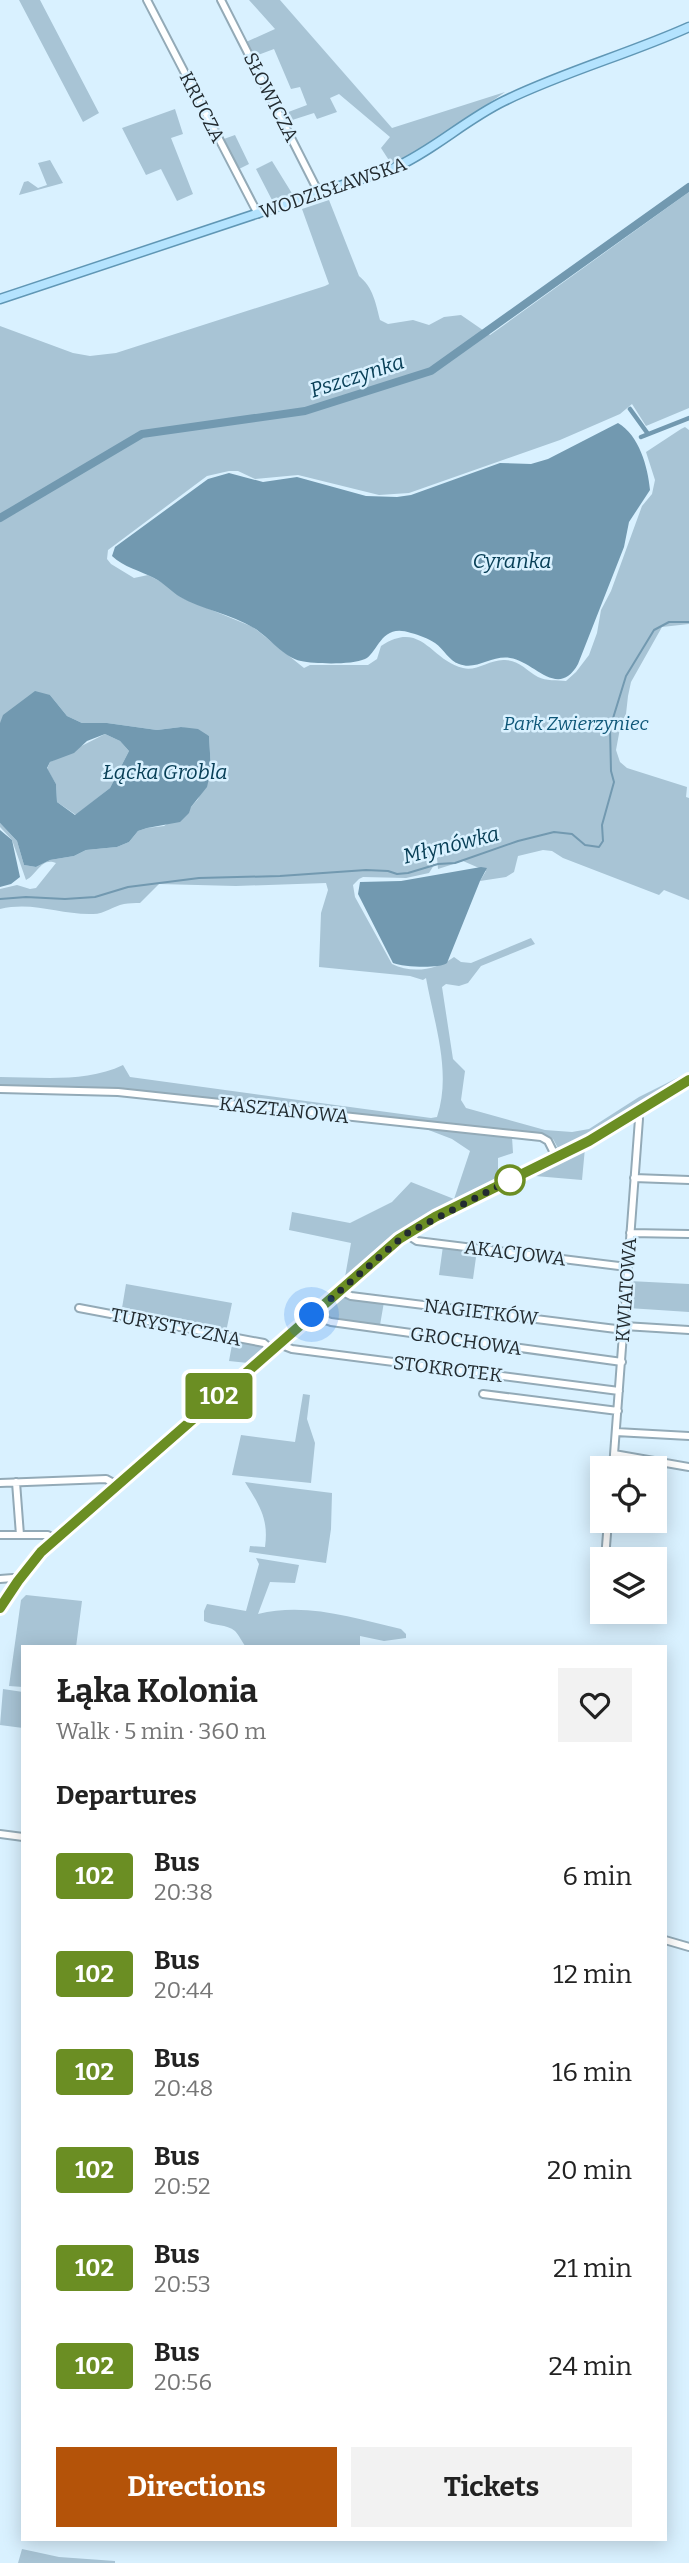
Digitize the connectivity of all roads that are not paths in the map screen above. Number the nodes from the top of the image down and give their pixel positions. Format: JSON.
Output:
{"nodes":[{"id":1,"x":147,"y":0,"type":"edge"},
{"id":2,"x":221,"y":0,"type":"edge"},
{"id":3,"x":689,"y":27,"type":"edge"},
{"id":4,"x":319,"y":193,"type":"junction"},
{"id":5,"x":258,"y":214,"type":"junction"},
{"id":6,"x":0,"y":299,"type":"edge"},
{"id":7,"x":689,"y":1080,"type":"edge"},
{"id":8,"x":0,"y":1089,"type":"edge"},
{"id":9,"x":637,"y":1112,"type":"junction"},
{"id":10,"x":556,"y":1157,"type":"junction"},
{"id":11,"x":634,"y":1178,"type":"junction"},
{"id":12,"x":689,"y":1181,"type":"edge"},
{"id":13,"x":630,"y":1233,"type":"junction"},
{"id":14,"x":406,"y":1234,"type":"junction"},
{"id":15,"x":689,"y":1234,"type":"edge"},
{"id":16,"x":627,"y":1267,"type":"junction"},
{"id":17,"x":340,"y":1290,"type":"junction"},
{"id":18,"x":79,"y":1308,"type":"dead end"},
{"id":19,"x":312,"y":1315,"type":"junction"},
{"id":20,"x":624,"y":1328,"type":"junction"},
{"id":21,"x":689,"y":1331,"type":"edge"},
{"id":22,"x":275,"y":1347,"type":"junction"},
{"id":23,"x":622,"y":1362,"type":"junction"},
{"id":24,"x":619,"y":1391,"type":"junction"},
{"id":25,"x":483,"y":1394,"type":"dead end"},
{"id":26,"x":618,"y":1411,"type":"junction"},
{"id":27,"x":616,"y":1432,"type":"junction"},
{"id":28,"x":689,"y":1436,"type":"edge"},
{"id":29,"x":614,"y":1454,"type":"joint"},
{"id":30,"x":689,"y":1467,"type":"edge"},
{"id":31,"x":16,"y":1482,"type":"junction"},
{"id":32,"x":0,"y":1483,"type":"edge"},
{"id":33,"x":117,"y":1485,"type":"junction"},
{"id":34,"x":0,"y":1535,"type":"edge"},
{"id":35,"x":20,"y":1535,"type":"junction"},
{"id":36,"x":55,"y":1539,"type":"junction"},
{"id":37,"x":0,"y":1579,"type":"edge"},
{"id":38,"x":18,"y":1581,"type":"junction"},
{"id":39,"x":0,"y":1608,"type":"edge"},
{"id":40,"x":0,"y":1833,"type":"edge"},
{"id":41,"x":21,"y":1837,"type":"edge"},
{"id":42,"x":667,"y":1941,"type":"edge"},
{"id":43,"x":689,"y":1947,"type":"edge"}],
"edges":[{"from":1,"to":5,"type":"street","name":"KRUCZA"},
{"from":2,"to":4,"type":"street","name":"SŁOWICZA"},
{"from":3,"to":4,"type":"main road","name":"WODZISŁAWSKA"},
{"from":4,"to":5,"type":"main road","name":"WODZISŁAWSKA"},
{"from":5,"to":6,"type":"main road","name":"WODZISŁAWSKA"},
{"from":7,"to":9,"type":"main road","name":"TURYSTYCZNA"},
{"from":8,"to":10,"type":"street","name":"KASZTANOWA"},
{"from":9,"to":10,"type":"main road","name":"TURYSTYCZNA"},
{"from":9,"to":11,"type":"street","name":"KWIATOWA"},
{"from":10,"to":14,"type":"main road","name":"TURYSTYCZNA"},
{"from":11,"to":12,"type":"street"},
{"from":11,"to":13,"type":"street","name":"KWIATOWA"},
{"from":13,"to":15,"type":"street"},
{"from":13,"to":16,"type":"street","name":"KWIATOWA"},
{"from":14,"to":16,"type":"street","name":"AKACJOWA"},
{"from":14,"to":17,"type":"main road","name":"TURYSTYCZNA"},
{"from":16,"to":20,"type":"street","name":"KWIATOWA"},
{"from":17,"to":19,"type":"main road","name":"TURYSTYCZNA"},
{"from":17,"to":20,"type":"street","name":"NAGIETKÓW"},
{"from":18,"to":22,"type":"street","name":"TURYSTYCZNA"},
{"from":19,"to":22,"type":"main road","name":"TURYSTYCZNA"},
{"from":19,"to":23,"type":"street","name":"GROCHOWA"},
{"from":20,"to":21,"type":"street","name":"NAGIETKÓW"},
{"from":20,"to":23,"type":"street","name":"KWIATOWA"},
{"from":22,"to":24,"type":"street","name":"STOKROTEK"},
{"from":22,"to":33,"type":"main road","name":"TURYSTYCZNA"},
{"from":23,"to":24,"type":"street","name":"KWIATOWA"},
{"from":24,"to":26,"type":"street","name":"KWIATOWA"},
{"from":25,"to":26,"type":"street"},
{"from":26,"to":27,"type":"street","name":"KWIATOWA"},
{"from":27,"to":28,"type":"street"},
{"from":27,"to":29,"type":"street","name":"KWIATOWA"},
{"from":29,"to":30,"type":"street"},
{"from":31,"to":32,"type":"street"},
{"from":31,"to":33,"type":"street"},
{"from":31,"to":35,"type":"street"},
{"from":33,"to":36,"type":"main road","name":"TURYSTYCZNA"},
{"from":34,"to":35,"type":"street"},
{"from":35,"to":36,"type":"street"},
{"from":36,"to":38,"type":"main road","name":"TURYSTYCZNA"},
{"from":37,"to":38,"type":"street"},
{"from":38,"to":39,"type":"main road","name":"TURYSTYCZNA"},
{"from":40,"to":41,"type":"street"},
{"from":42,"to":43,"type":"street"}]}
